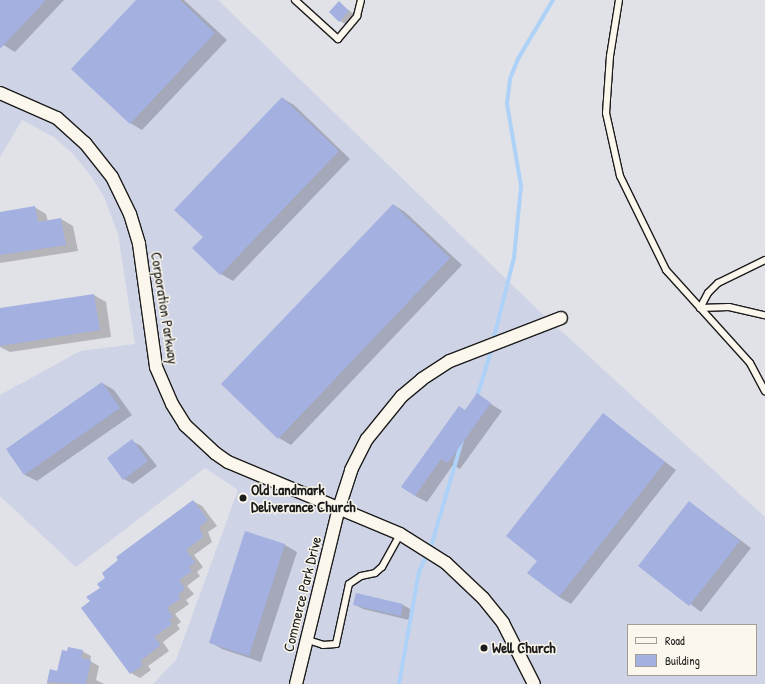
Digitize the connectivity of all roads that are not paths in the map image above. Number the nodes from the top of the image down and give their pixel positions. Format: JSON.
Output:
{"nodes":[{"id":1,"x":295,"y":0,"type":"edge"},
{"id":2,"x":360,"y":0,"type":"edge"},
{"id":3,"x":619,"y":0,"type":"edge"},
{"id":4,"x":0,"y":93,"type":"edge"},
{"id":5,"x":765,"y":260,"type":"edge"},
{"id":6,"x":700,"y":308,"type":"junction"},
{"id":7,"x":765,"y":315,"type":"edge"},
{"id":8,"x":561,"y":318,"type":"dead end"},
{"id":9,"x":765,"y":391,"type":"edge"},
{"id":10,"x":339,"y":508,"type":"junction"},
{"id":11,"x":400,"y":534,"type":"junction"},
{"id":12,"x":308,"y":640,"type":"junction"},
{"id":13,"x":296,"y":684,"type":"edge"},
{"id":14,"x":534,"y":684,"type":"edge"}],
"edges":[{"from":1,"to":2,"type":"lane"},
{"from":3,"to":6,"type":"lane"},
{"from":4,"to":10,"type":"street","name":"Corporation Parkway"},
{"from":5,"to":6,"type":"lane"},
{"from":6,"to":7,"type":"lane"},
{"from":6,"to":9,"type":"lane"},
{"from":8,"to":10,"type":"street","name":"Commerce Park Drive"},
{"from":10,"to":11,"type":"street","name":"Corporation Parkway"},
{"from":10,"to":12,"type":"street","name":"Commerce Park Drive"},
{"from":11,"to":12,"type":"lane"},
{"from":11,"to":14,"type":"street","name":"Corporation Parkway"},
{"from":12,"to":13,"type":"street","name":"Commerce Park Drive"}]}
